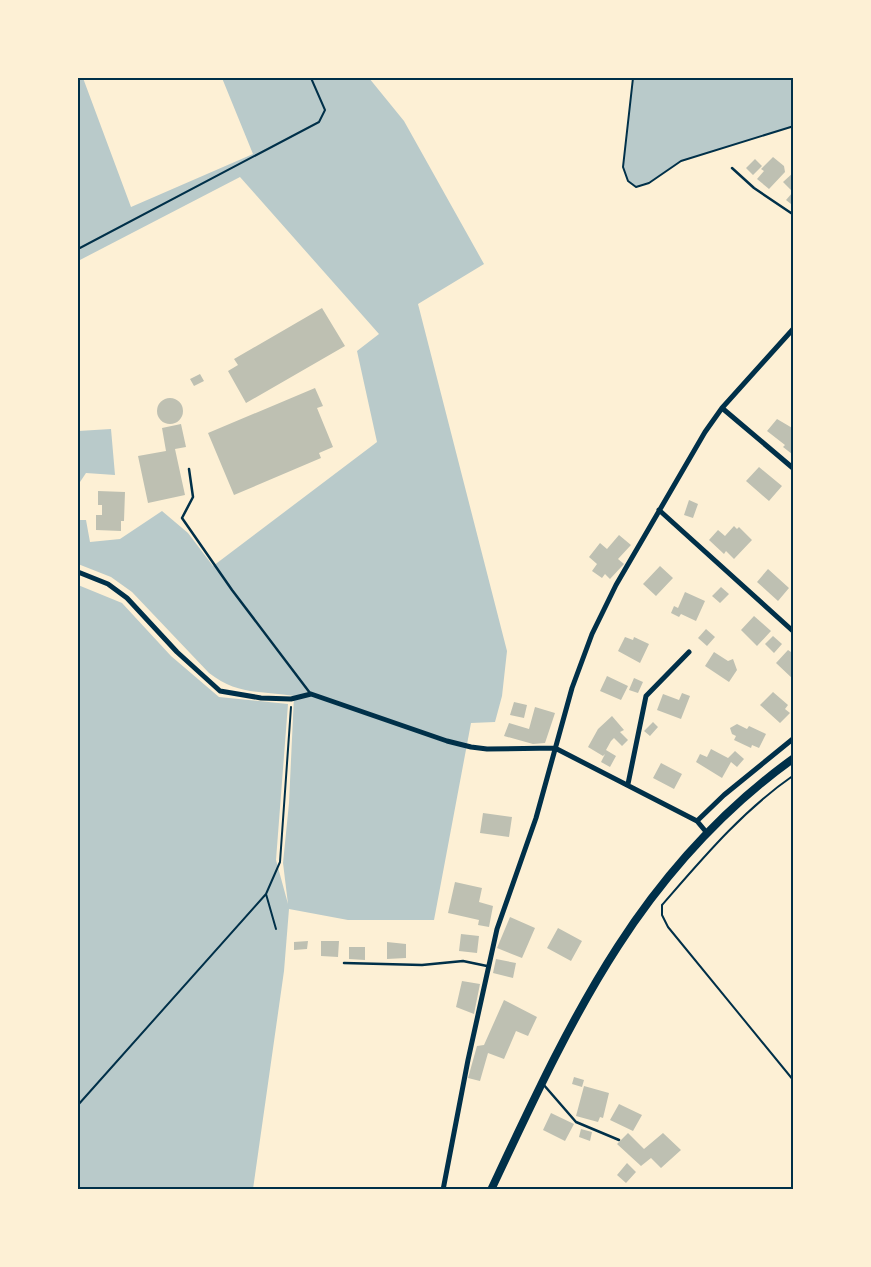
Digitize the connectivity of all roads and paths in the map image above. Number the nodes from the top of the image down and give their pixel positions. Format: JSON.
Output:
{"nodes":[{"id":1,"x":311,"y":78,"type":"edge"},
{"id":2,"x":633,"y":78,"type":"edge"},
{"id":3,"x":794,"y":126,"type":"edge"},
{"id":4,"x":732,"y":168,"type":"dead end"},
{"id":5,"x":794,"y":215,"type":"edge"},
{"id":6,"x":78,"y":249,"type":"edge"},
{"id":7,"x":794,"y":328,"type":"edge"},
{"id":8,"x":722,"y":408,"type":"junction"},
{"id":9,"x":189,"y":469,"type":"dead end"},
{"id":10,"x":794,"y":469,"type":"edge"},
{"id":11,"x":659,"y":510,"type":"junction"},
{"id":12,"x":78,"y":572,"type":"edge"},
{"id":13,"x":794,"y":632,"type":"edge"},
{"id":14,"x":689,"y":652,"type":"dead end"},
{"id":15,"x":311,"y":694,"type":"junction"},
{"id":16,"x":291,"y":699,"type":"junction"},
{"id":17,"x":794,"y":738,"type":"edge"},
{"id":18,"x":555,"y":748,"type":"junction"},
{"id":19,"x":794,"y":758,"type":"edge"},
{"id":20,"x":794,"y":775,"type":"edge"},
{"id":21,"x":628,"y":784,"type":"junction"},
{"id":22,"x":697,"y":821,"type":"junction"},
{"id":23,"x":707,"y":833,"type":"junction"},
{"id":24,"x":266,"y":894,"type":"junction"},
{"id":25,"x":276,"y":929,"type":"dead end"},
{"id":26,"x":344,"y":963,"type":"dead end"},
{"id":27,"x":489,"y":966,"type":"junction"},
{"id":28,"x":794,"y":1081,"type":"edge"},
{"id":29,"x":542,"y":1082,"type":"junction"},
{"id":30,"x":78,"y":1105,"type":"edge"},
{"id":31,"x":619,"y":1140,"type":"dead end"},
{"id":32,"x":443,"y":1190,"type":"edge"},
{"id":33,"x":491,"y":1190,"type":"edge"}],
"edges":[{"from":1,"to":6,"type":"path"},
{"from":2,"to":3,"type":"path"},
{"from":4,"to":5,"type":"lane"},
{"from":7,"to":8,"type":"street"},
{"from":8,"to":10,"type":"street"},
{"from":8,"to":11,"type":"street"},
{"from":9,"to":15,"type":"lane"},
{"from":11,"to":13,"type":"street"},
{"from":11,"to":18,"type":"street"},
{"from":12,"to":16,"type":"street"},
{"from":14,"to":21,"type":"street"},
{"from":15,"to":16,"type":"street"},
{"from":15,"to":18,"type":"street"},
{"from":16,"to":24,"type":"path"},
{"from":17,"to":22,"type":"street"},
{"from":18,"to":21,"type":"street"},
{"from":18,"to":27,"type":"street"},
{"from":19,"to":23,"type":"main road"},
{"from":20,"to":28,"type":"path"},
{"from":21,"to":22,"type":"street"},
{"from":22,"to":23,"type":"street"},
{"from":23,"to":29,"type":"main road"},
{"from":24,"to":25,"type":"path"},
{"from":24,"to":30,"type":"path"},
{"from":26,"to":27,"type":"lane"},
{"from":27,"to":32,"type":"street"},
{"from":29,"to":31,"type":"lane"},
{"from":29,"to":33,"type":"main road"}]}
